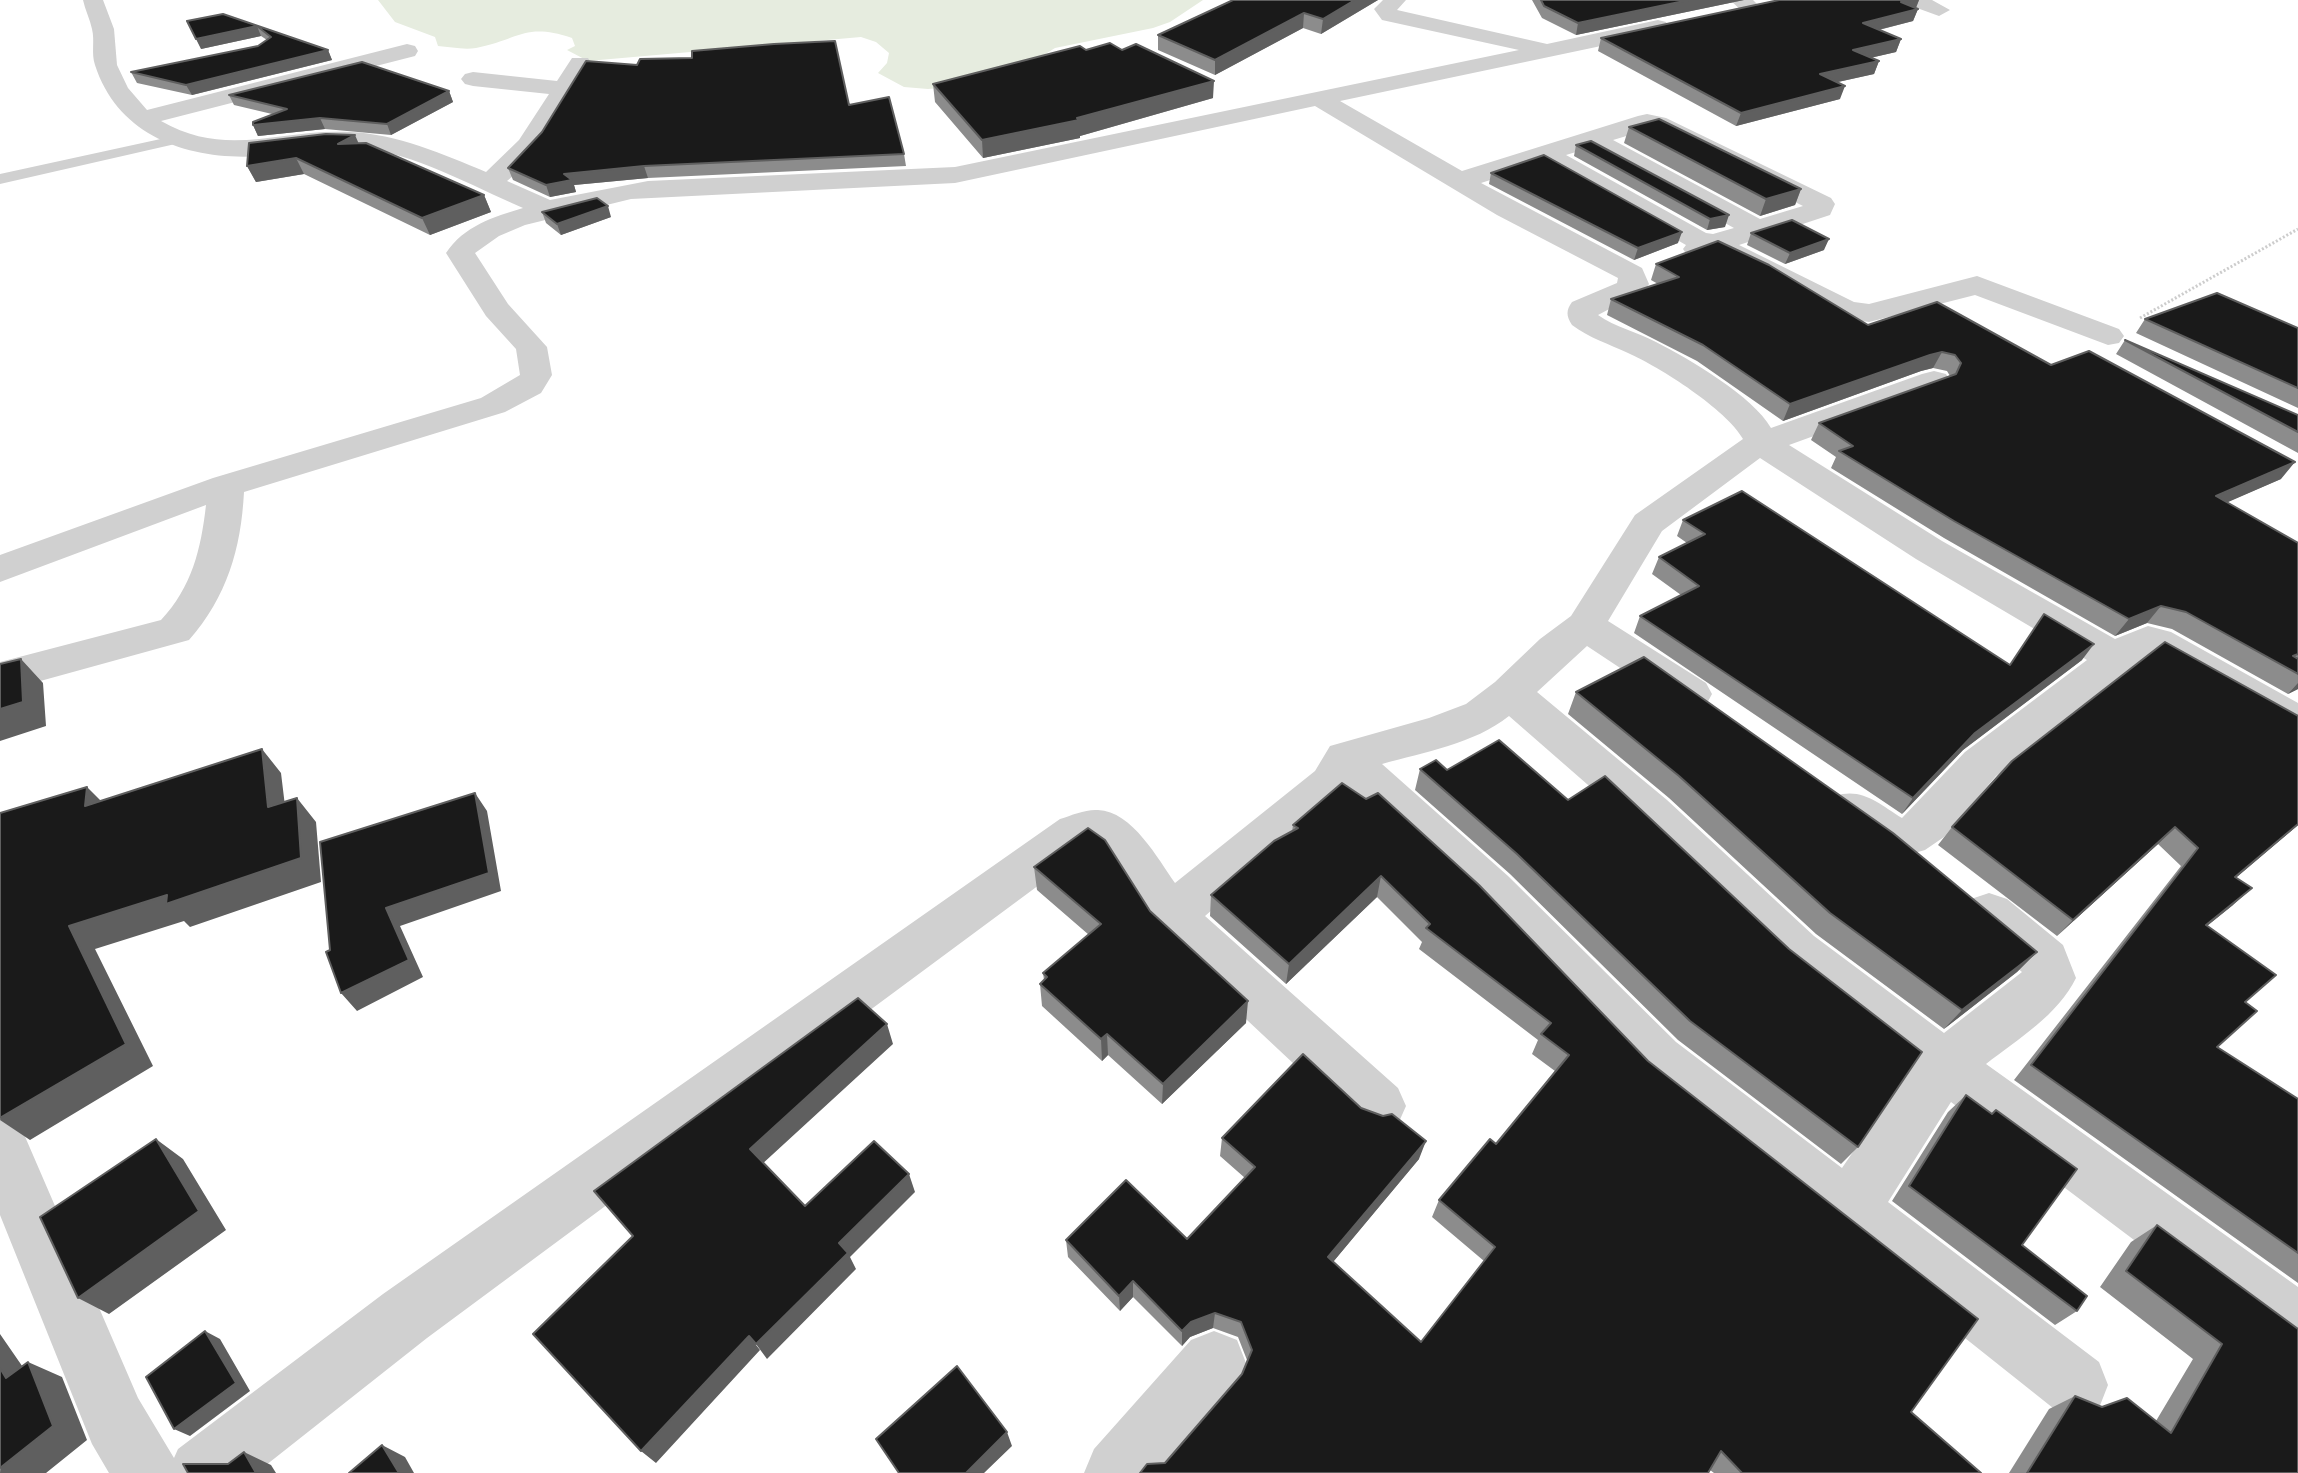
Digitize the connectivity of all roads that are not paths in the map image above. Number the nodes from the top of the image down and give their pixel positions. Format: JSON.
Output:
{"nodes":[{"id":1,"x":93,"y":0,"type":"edge"},
{"id":2,"x":1396,"y":0,"type":"edge"},
{"id":3,"x":1913,"y":0,"type":"edge"},
{"id":4,"x":1776,"y":3,"type":"edge"},
{"id":5,"x":1745,"y":4,"type":"edge"},
{"id":6,"x":1939,"y":10,"type":"dead end"},
{"id":7,"x":1721,"y":14,"type":"edge"},
{"id":8,"x":1678,"y":23,"type":"edge"},
{"id":9,"x":1552,"y":50,"type":"junction"},
{"id":10,"x":407,"y":51,"type":"dead end"},
{"id":11,"x":580,"y":63,"type":"dead end"},
{"id":12,"x":142,"y":72,"type":"edge"},
{"id":13,"x":112,"y":78,"type":"junction"},
{"id":14,"x":473,"y":79,"type":"dead end"},
{"id":15,"x":564,"y":89,"type":"junction"},
{"id":16,"x":1226,"y":91,"type":"dead end"},
{"id":17,"x":1318,"y":98,"type":"junction"},
{"id":18,"x":1265,"y":110,"type":"junction"},
{"id":19,"x":140,"y":119,"type":"junction"},
{"id":20,"x":1590,"y":138,"type":"junction"},
{"id":21,"x":179,"y":139,"type":"junction"},
{"id":22,"x":1545,"y":154,"type":"junction"},
{"id":23,"x":0,"y":179,"type":"edge"},
{"id":24,"x":1462,"y":180,"type":"junction"},
{"id":25,"x":488,"y":183,"type":"junction"},
{"id":26,"x":547,"y":209,"type":"junction"},
{"id":27,"x":1757,"y":229,"type":"junction"},
{"id":28,"x":1714,"y":243,"type":"junction"},
{"id":29,"x":1655,"y":265,"type":"junction"},
{"id":30,"x":2117,"y":350,"type":"road end"},
{"id":31,"x":1934,"y":381,"type":"edge"},
{"id":32,"x":1762,"y":443,"type":"junction"},
{"id":33,"x":226,"y":486,"type":"junction"},
{"id":34,"x":0,"y":569,"type":"edge"},
{"id":35,"x":1585,"y":626,"type":"junction"},
{"id":36,"x":2116,"y":658,"type":"junction"},
{"id":37,"x":4,"y":676,"type":"edge"},
{"id":38,"x":1510,"y":693,"type":"junction"},
{"id":39,"x":1727,"y":720,"type":"edge"},
{"id":40,"x":2298,"y":723,"type":"edge"},
{"id":41,"x":1346,"y":758,"type":"junction"},
{"id":42,"x":1815,"y":783,"type":"edge"},
{"id":43,"x":1897,"y":839,"type":"junction"},
{"id":44,"x":1170,"y":916,"type":"junction"},
{"id":45,"x":1944,"y":1065,"type":"junction"},
{"id":46,"x":1378,"y":1106,"type":"dead end"},
{"id":47,"x":0,"y":1144,"type":"edge"},
{"id":48,"x":1849,"y":1210,"type":"junction"},
{"id":49,"x":2298,"y":1325,"type":"edge"},
{"id":50,"x":1214,"y":1363,"type":"dead end"},
{"id":51,"x":2076,"y":1385,"type":"dead end"},
{"id":52,"x":147,"y":1473,"type":"edge"},
{"id":53,"x":202,"y":1473,"type":"edge"},
{"id":54,"x":1118,"y":1473,"type":"edge"}],
"edges":[{"from":1,"to":13,"type":"street"},
{"from":2,"to":9,"type":"street"},
{"from":3,"to":6,"type":"street"},
{"from":4,"to":5,"type":"street"},
{"from":5,"to":7,"type":"street"},
{"from":8,"to":9,"type":"street"},
{"from":9,"to":17,"type":"street"},
{"from":10,"to":19,"type":"street"},
{"from":11,"to":15,"type":"street"},
{"from":12,"to":13,"type":"street"},
{"from":13,"to":19,"type":"street"},
{"from":14,"to":15,"type":"street"},
{"from":15,"to":25,"type":"street"},
{"from":16,"to":18,"type":"street"},
{"from":17,"to":18,"type":"street"},
{"from":17,"to":24,"type":"street"},
{"from":18,"to":26,"type":"street"},
{"from":19,"to":21,"type":"street"},
{"from":20,"to":22,"type":"street"},
{"from":20,"to":27,"type":"street"},
{"from":20,"to":27,"type":"street"},
{"from":21,"to":23,"type":"lane"},
{"from":21,"to":25,"type":"street"},
{"from":22,"to":24,"type":"street"},
{"from":22,"to":28,"type":"street"},
{"from":24,"to":29,"type":"street"},
{"from":25,"to":26,"type":"street"},
{"from":26,"to":33,"type":"street"},
{"from":27,"to":28,"type":"street"},
{"from":28,"to":29,"type":"street"},
{"from":28,"to":30,"type":"street"},
{"from":29,"to":32,"type":"street"},
{"from":31,"to":32,"type":"street"},
{"from":32,"to":35,"type":"street"},
{"from":32,"to":36,"type":"street"},
{"from":33,"to":34,"type":"street"},
{"from":33,"to":37,"type":"street"},
{"from":35,"to":38,"type":"street"},
{"from":35,"to":39,"type":"street"},
{"from":36,"to":40,"type":"street"},
{"from":36,"to":43,"type":"street"},
{"from":38,"to":41,"type":"street"},
{"from":38,"to":45,"type":"street"},
{"from":41,"to":44,"type":"street"},
{"from":41,"to":48,"type":"street"},
{"from":42,"to":43,"type":"street"},
{"from":43,"to":45,"type":"street"},
{"from":44,"to":46,"type":"street"},
{"from":44,"to":53,"type":"street"},
{"from":45,"to":48,"type":"street"},
{"from":45,"to":49,"type":"street"},
{"from":47,"to":52,"type":"street"},
{"from":48,"to":51,"type":"street"},
{"from":50,"to":54,"type":"street"}]}
